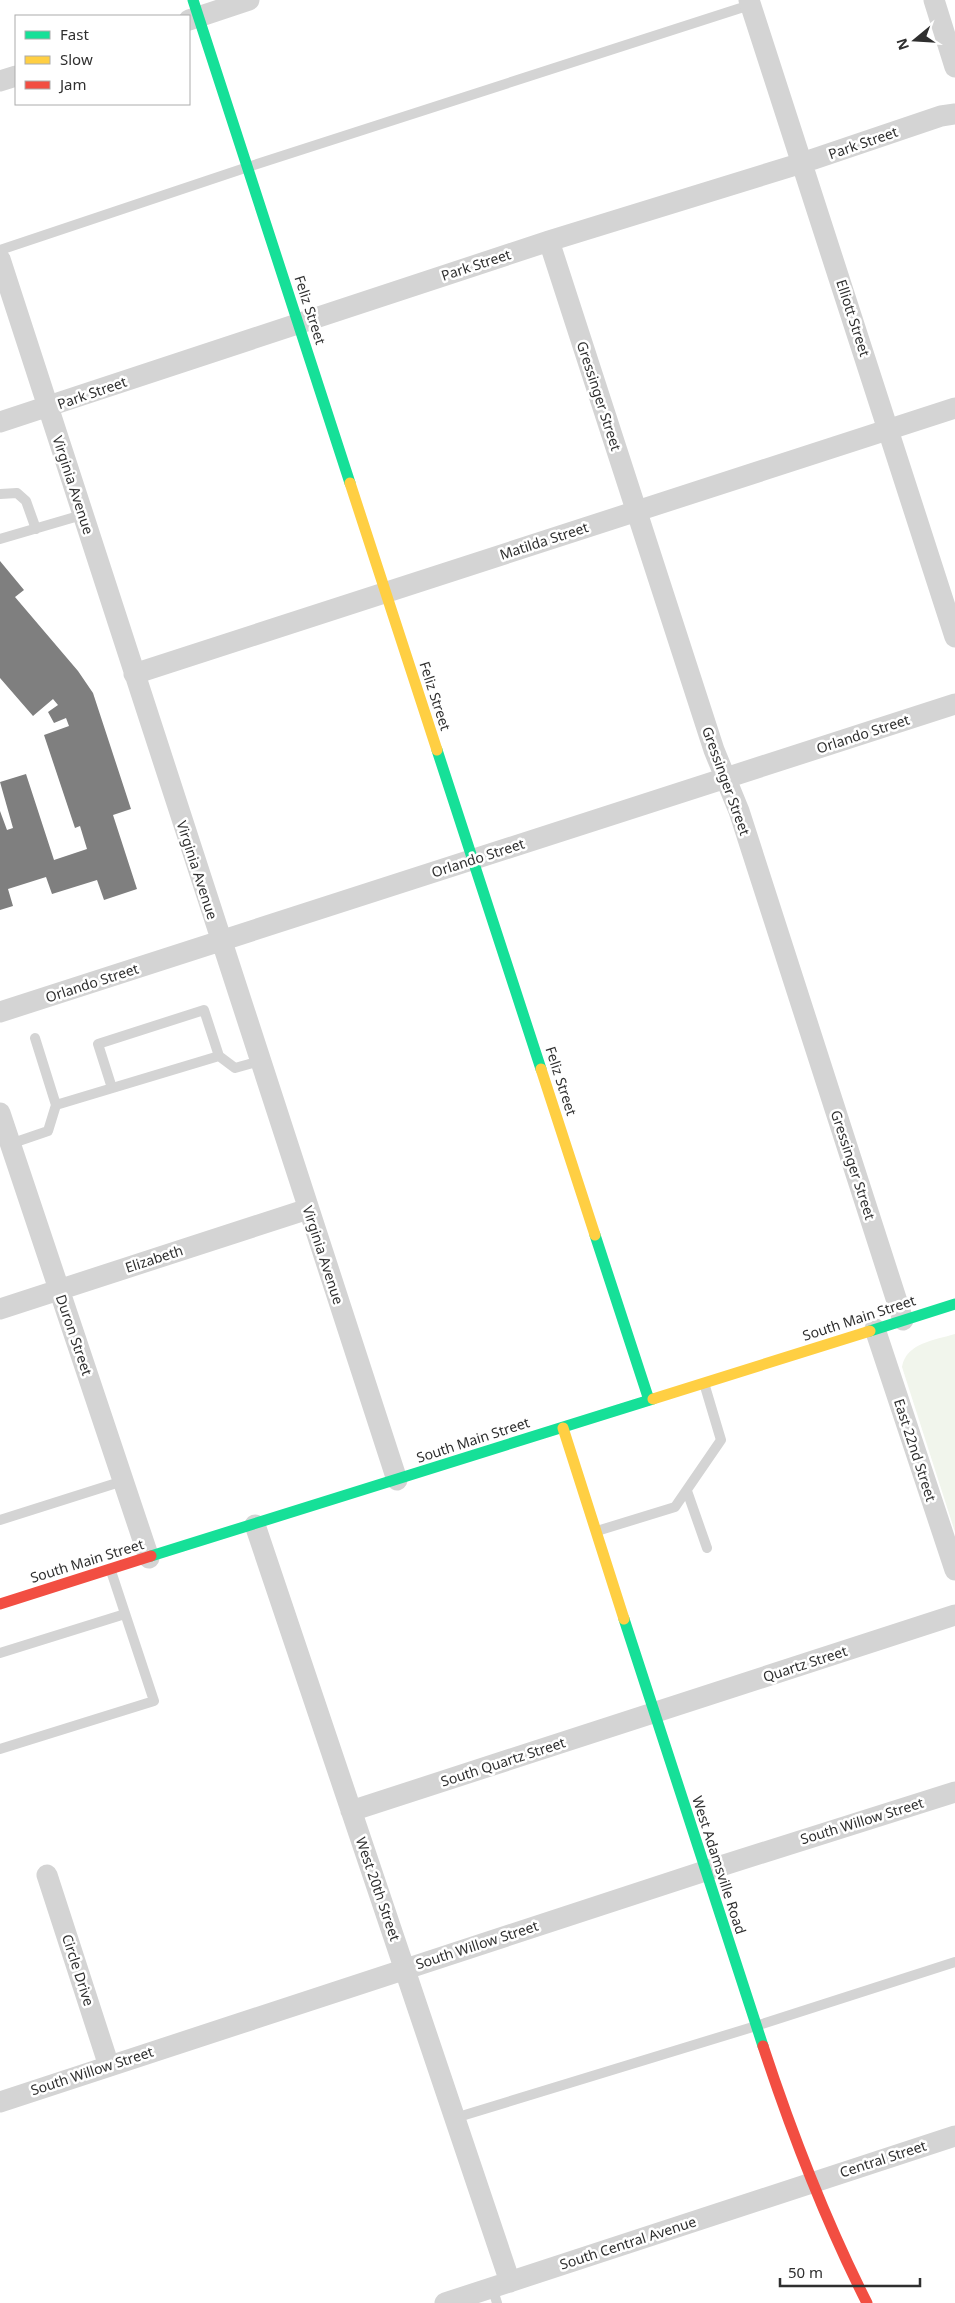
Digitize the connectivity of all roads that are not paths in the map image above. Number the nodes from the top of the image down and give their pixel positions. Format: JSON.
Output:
{"nodes":[{"id":1,"x":249,"y":0,"type":"edge"},
{"id":2,"x":934,"y":0,"type":"edge"},
{"id":3,"x":749,"y":2,"type":"edge"},
{"id":4,"x":194,"y":12,"type":"edge"},
{"id":5,"x":955,"y":67,"type":"edge"},
{"id":6,"x":15,"y":76,"type":"edge"},
{"id":7,"x":0,"y":81,"type":"edge"},
{"id":8,"x":955,"y":114,"type":"edge"},
{"id":9,"x":802,"y":163,"type":"junction"},
{"id":10,"x":248,"y":167,"type":"junction"},
{"id":11,"x":550,"y":241,"type":"junction"},
{"id":12,"x":0,"y":250,"type":"edge"},
{"id":13,"x":0,"y":259,"type":"edge"},
{"id":14,"x":298,"y":322,"type":"junction"},
{"id":15,"x":48,"y":408,"type":"junction"},
{"id":16,"x":955,"y":408,"type":"edge"},
{"id":17,"x":0,"y":422,"type":"edge"},
{"id":18,"x":889,"y":430,"type":"junction"},
{"id":19,"x":0,"y":494,"type":"edge"},
{"id":20,"x":636,"y":511,"type":"junction"},
{"id":21,"x":82,"y":515,"type":"junction"},
{"id":22,"x":36,"y":529,"type":"junction"},
{"id":23,"x":0,"y":539,"type":"edge"},
{"id":24,"x":386,"y":592,"type":"junction"},
{"id":25,"x":955,"y":637,"type":"edge"},
{"id":26,"x":134,"y":674,"type":"junction"},
{"id":27,"x":955,"y":704,"type":"edge"},
{"id":28,"x":726,"y":778,"type":"junction"},
{"id":29,"x":473,"y":860,"type":"junction"},
{"id":30,"x":220,"y":942,"type":"junction"},
{"id":31,"x":0,"y":1012,"type":"edge"},
{"id":32,"x":34,"y":1038,"type":"dead end"},
{"id":33,"x":219,"y":1056,"type":"junction"},
{"id":34,"x":260,"y":1061,"type":"junction"},
{"id":35,"x":112,"y":1088,"type":"junction"},
{"id":36,"x":56,"y":1105,"type":"junction"},
{"id":37,"x":0,"y":1113,"type":"edge"},
{"id":38,"x":10,"y":1144,"type":"junction"},
{"id":39,"x":308,"y":1209,"type":"junction"},
{"id":40,"x":59,"y":1290,"type":"junction"},
{"id":41,"x":955,"y":1304,"type":"edge"},
{"id":42,"x":0,"y":1309,"type":"edge"},
{"id":43,"x":904,"y":1320,"type":"junction"},
{"id":44,"x":875,"y":1329,"type":"junction"},
{"id":45,"x":704,"y":1383,"type":"junction"},
{"id":46,"x":649,"y":1400,"type":"junction"},
{"id":47,"x":563,"y":1428,"type":"junction"},
{"id":48,"x":397,"y":1480,"type":"junction"},
{"id":49,"x":123,"y":1481,"type":"junction"},
{"id":50,"x":687,"y":1491,"type":"junction"},
{"id":51,"x":0,"y":1520,"type":"edge"},
{"id":52,"x":255,"y":1525,"type":"junction"},
{"id":53,"x":596,"y":1532,"type":"junction"},
{"id":54,"x":707,"y":1548,"type":"dead end"},
{"id":55,"x":149,"y":1558,"type":"junction"},
{"id":56,"x":111,"y":1570,"type":"junction"},
{"id":57,"x":955,"y":1570,"type":"edge"},
{"id":58,"x":0,"y":1604,"type":"edge"},
{"id":59,"x":125,"y":1614,"type":"junction"},
{"id":60,"x":955,"y":1615,"type":"edge"},
{"id":61,"x":0,"y":1652,"type":"edge"},
{"id":62,"x":654,"y":1714,"type":"junction"},
{"id":63,"x":0,"y":1749,"type":"edge"},
{"id":64,"x":955,"y":1792,"type":"edge"},
{"id":65,"x":351,"y":1811,"type":"junction"},
{"id":66,"x":705,"y":1871,"type":"junction"},
{"id":67,"x":47,"y":1874,"type":"dead end"},
{"id":68,"x":955,"y":1962,"type":"edge"},
{"id":69,"x":405,"y":1969,"type":"junction"},
{"id":70,"x":756,"y":2026,"type":"junction"},
{"id":71,"x":109,"y":2066,"type":"junction"},
{"id":72,"x":0,"y":2102,"type":"edge"},
{"id":73,"x":455,"y":2118,"type":"junction"},
{"id":74,"x":955,"y":2136,"type":"edge"},
{"id":75,"x":811,"y":2182,"type":"junction"},
{"id":76,"x":500,"y":2291,"type":"edge"},
{"id":77,"x":445,"y":2303,"type":"edge"},
{"id":78,"x":867,"y":2303,"type":"edge"}],
"edges":[{"from":1,"to":4,"type":"street"},
{"from":2,"to":5,"type":"street"},
{"from":3,"to":9,"type":"street","name":"Elliott Street"},
{"from":3,"to":10,"type":"lane"},
{"from":4,"to":10,"type":"street","name":"Feliz Street"},
{"from":6,"to":7,"type":"street"},
{"from":8,"to":9,"type":"street","name":"Park Street"},
{"from":9,"to":11,"type":"street","name":"Park Street"},
{"from":9,"to":18,"type":"street","name":"Elliott Street"},
{"from":10,"to":12,"type":"lane"},
{"from":10,"to":14,"type":"street","name":"Feliz Street"},
{"from":11,"to":14,"type":"street","name":"Park Street"},
{"from":11,"to":20,"type":"street","name":"Gressinger Street"},
{"from":13,"to":15,"type":"street","name":"Virginia Avenue"},
{"from":14,"to":15,"type":"street","name":"Park Street"},
{"from":14,"to":24,"type":"street","name":"Feliz Street"},
{"from":15,"to":17,"type":"street","name":"Park Street"},
{"from":15,"to":21,"type":"street","name":"Virginia Avenue"},
{"from":16,"to":18,"type":"street","name":"Matilda Street"},
{"from":18,"to":20,"type":"street","name":"Matilda Street"},
{"from":18,"to":25,"type":"street","name":"Elliott Street"},
{"from":19,"to":22,"type":"lane"},
{"from":20,"to":24,"type":"street","name":"Matilda Street"},
{"from":20,"to":28,"type":"street","name":"Gressinger Street"},
{"from":21,"to":22,"type":"lane"},
{"from":21,"to":26,"type":"street","name":"Virginia Avenue"},
{"from":22,"to":23,"type":"lane"},
{"from":24,"to":26,"type":"street","name":"Matilda Street"},
{"from":24,"to":29,"type":"street","name":"Feliz Street"},
{"from":26,"to":30,"type":"street","name":"Virginia Avenue"},
{"from":27,"to":28,"type":"street","name":"Orlando Street"},
{"from":28,"to":29,"type":"street","name":"Orlando Street"},
{"from":28,"to":43,"type":"street","name":"Gressinger Street"},
{"from":29,"to":30,"type":"street","name":"Orlando Street"},
{"from":29,"to":46,"type":"street","name":"Feliz Street"},
{"from":30,"to":31,"type":"street","name":"Orlando Street"},
{"from":30,"to":34,"type":"street","name":"Virginia Avenue"},
{"from":32,"to":36,"type":"lane"},
{"from":33,"to":34,"type":"lane"},
{"from":33,"to":35,"type":"lane"},
{"from":33,"to":35,"type":"lane"},
{"from":34,"to":39,"type":"street","name":"Virginia Avenue"},
{"from":35,"to":36,"type":"lane"},
{"from":36,"to":38,"type":"lane"},
{"from":37,"to":38,"type":"street","name":"Duron Street"},
{"from":38,"to":40,"type":"street","name":"Duron Street"},
{"from":39,"to":40,"type":"street","name":"Elizabeth"},
{"from":39,"to":48,"type":"street","name":"Virginia Avenue"},
{"from":40,"to":42,"type":"street","name":"Elizabeth"},
{"from":40,"to":49,"type":"street","name":"Duron Street"},
{"from":41,"to":43,"type":"street","name":"South Main Street"},
{"from":43,"to":44,"type":"street","name":"South Main Street"},
{"from":44,"to":45,"type":"street","name":"South Main Street"},
{"from":44,"to":57,"type":"street","name":"East 22nd Street"},
{"from":45,"to":46,"type":"street","name":"South Main Street"},
{"from":45,"to":50,"type":"lane"},
{"from":46,"to":47,"type":"street","name":"South Main Street"},
{"from":47,"to":48,"type":"street","name":"South Main Street"},
{"from":47,"to":53,"type":"street","name":"West Adamsville Road"},
{"from":48,"to":52,"type":"street","name":"South Main Street"},
{"from":49,"to":51,"type":"lane"},
{"from":49,"to":55,"type":"street","name":"Duron Street"},
{"from":50,"to":53,"type":"lane"},
{"from":50,"to":54,"type":"lane"},
{"from":52,"to":55,"type":"street","name":"South Main Street"},
{"from":52,"to":65,"type":"street","name":"West 20th Street"},
{"from":53,"to":62,"type":"street","name":"West Adamsville Road"},
{"from":55,"to":56,"type":"street","name":"South Main Street"},
{"from":56,"to":58,"type":"street","name":"South Main Street"},
{"from":56,"to":59,"type":"lane"},
{"from":59,"to":61,"type":"lane"},
{"from":59,"to":63,"type":"lane"},
{"from":60,"to":62,"type":"street","name":"Quartz Street"},
{"from":62,"to":65,"type":"street","name":"South Quartz Street"},
{"from":62,"to":66,"type":"street","name":"West Adamsville Road"},
{"from":64,"to":66,"type":"street","name":"South Willow Street"},
{"from":65,"to":69,"type":"street","name":"West 20th Street"},
{"from":66,"to":69,"type":"street","name":"South Willow Street"},
{"from":66,"to":70,"type":"street","name":"West Adamsville Road"},
{"from":67,"to":71,"type":"street","name":"Circle Drive"},
{"from":68,"to":70,"type":"lane"},
{"from":69,"to":71,"type":"street","name":"South Willow Street"},
{"from":69,"to":73,"type":"street","name":"West 20th Street"},
{"from":70,"to":73,"type":"lane"},
{"from":70,"to":75,"type":"street","name":"West Adamsville Road"},
{"from":71,"to":72,"type":"street","name":"South Willow Street"},
{"from":73,"to":76,"type":"street","name":"West 20th Street"},
{"from":74,"to":75,"type":"street","name":"Central Street"},
{"from":75,"to":76,"type":"street","name":"South Central Avenue"},
{"from":75,"to":78,"type":"street","name":"West Adamsville Road"},
{"from":76,"to":77,"type":"street","name":"South Central Avenue"}]}
